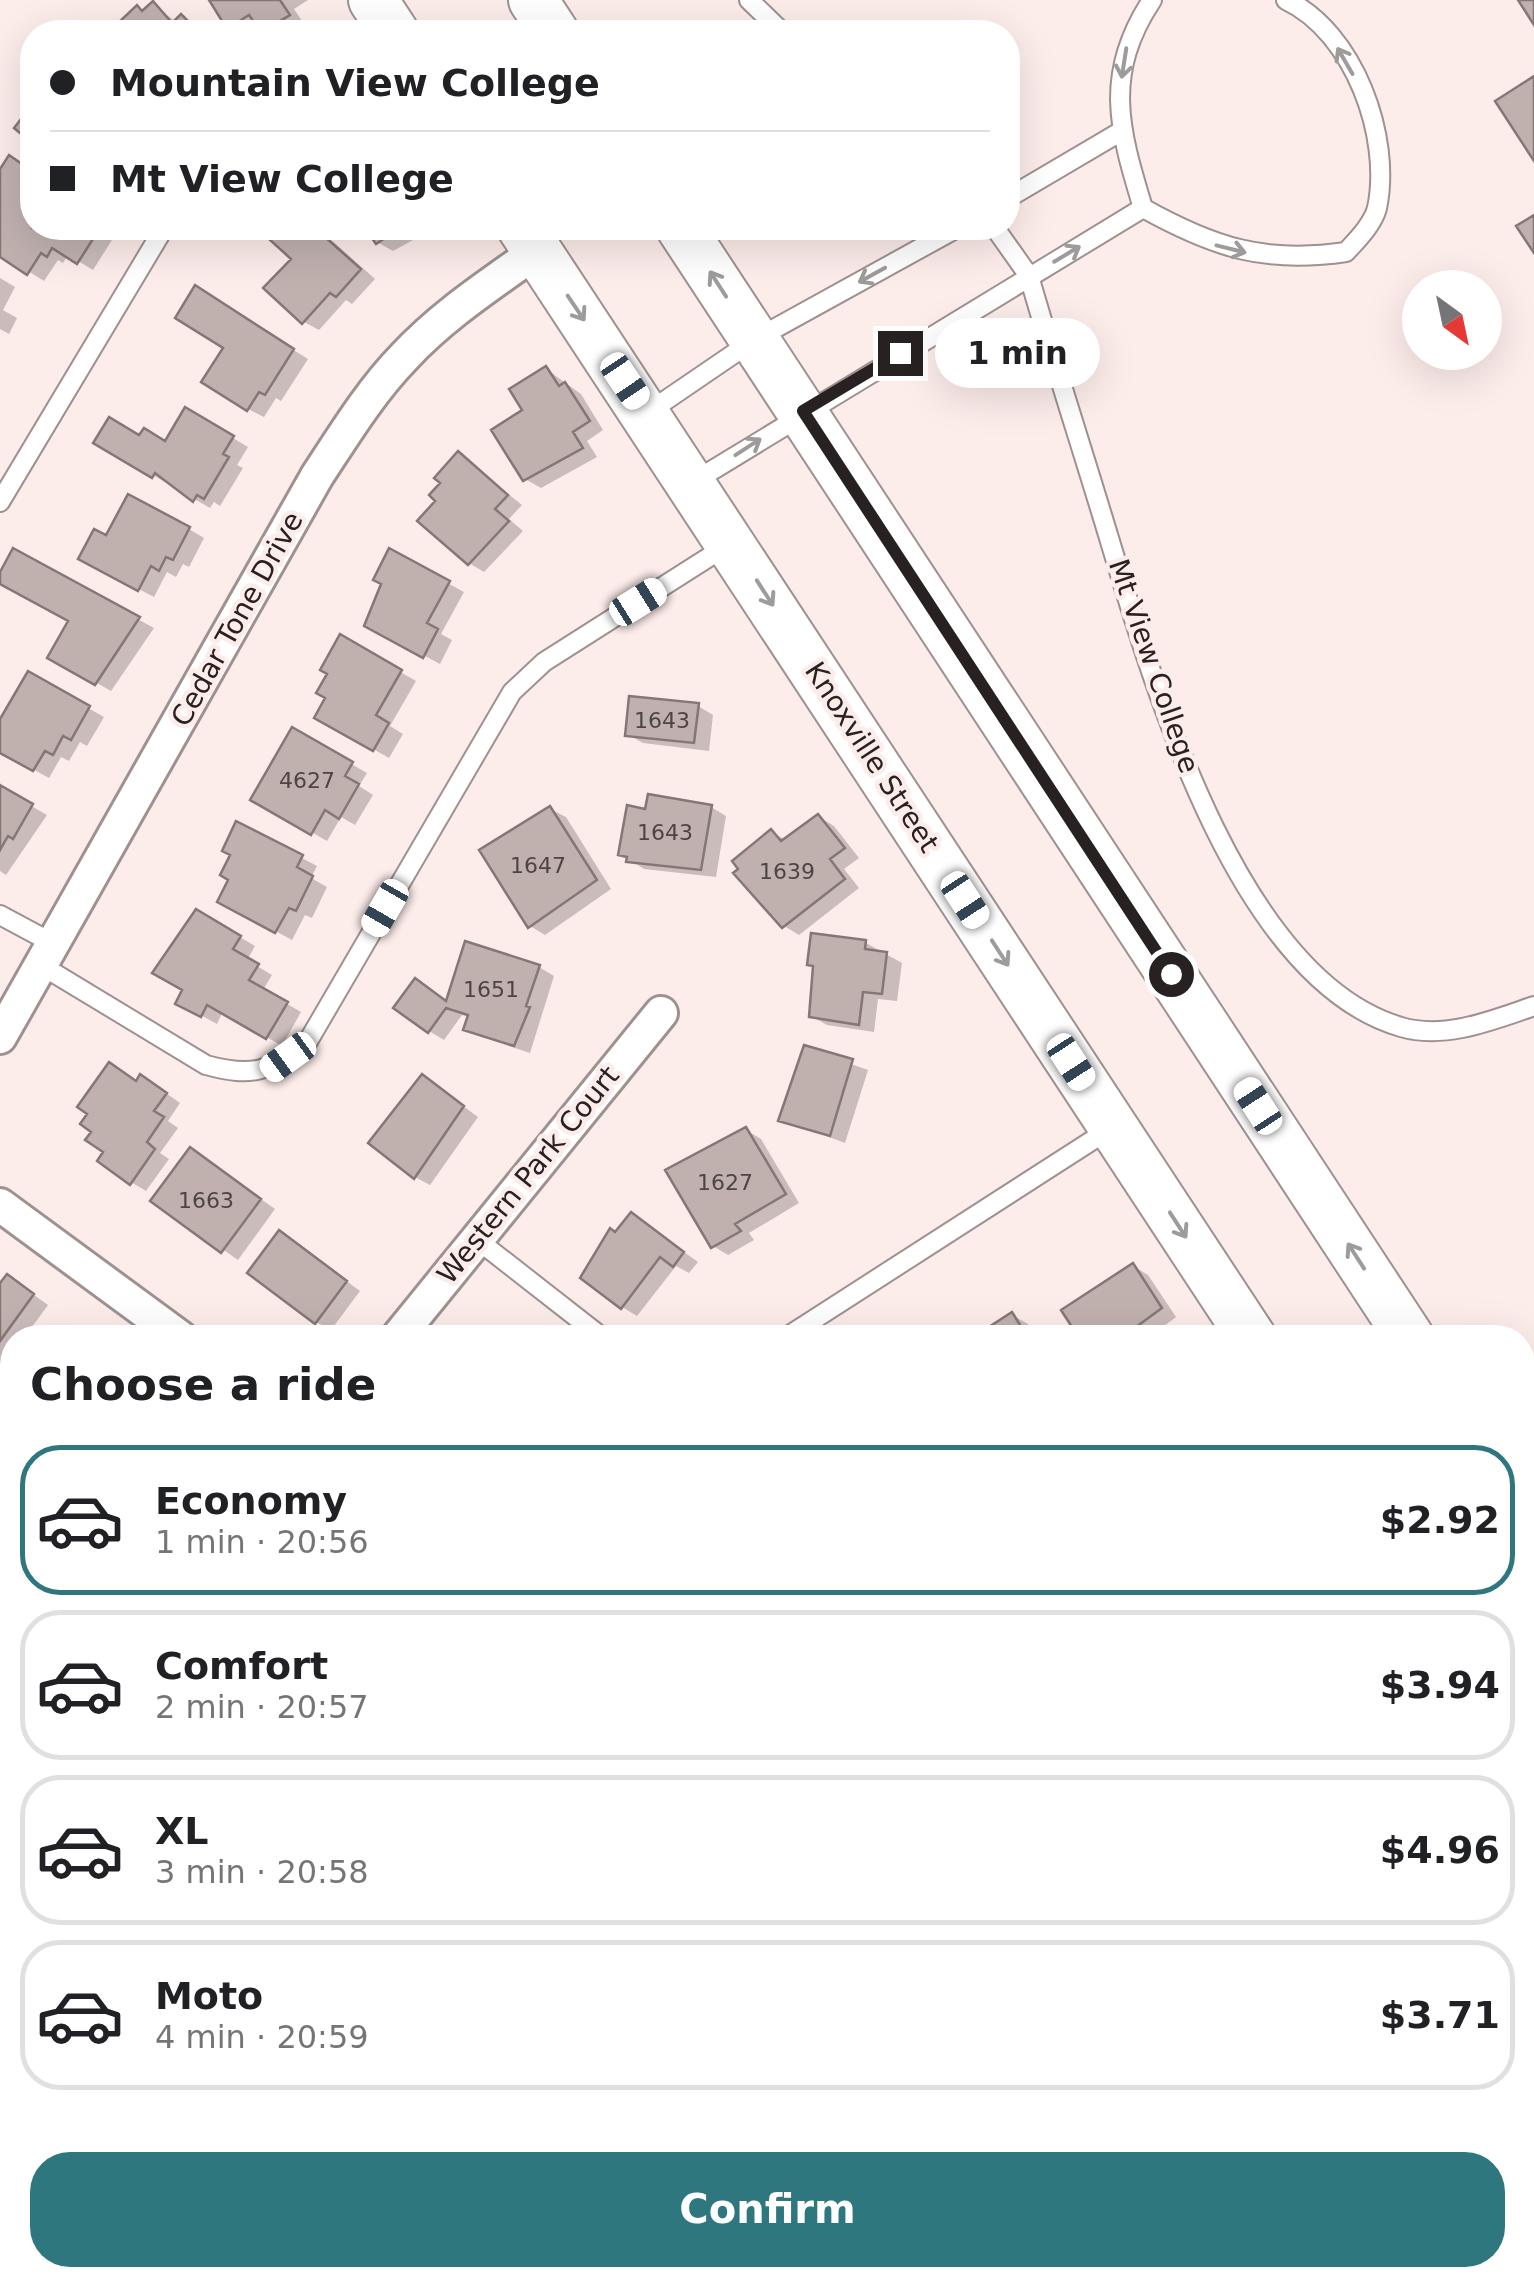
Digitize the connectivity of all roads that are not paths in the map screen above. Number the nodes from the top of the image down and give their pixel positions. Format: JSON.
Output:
{"nodes":[{"id":1,"x":749,"y":0,"type":"edge"},
{"id":2,"x":1152,"y":0,"type":"edge"},
{"id":3,"x":1286,"y":0,"type":"edge"},
{"id":4,"x":770,"y":20,"type":"edge"},
{"id":5,"x":1120,"y":132,"type":"junction"},
{"id":6,"x":1020,"y":191,"type":"edge"},
{"id":7,"x":1143,"y":208,"type":"junction"},
{"id":8,"x":157,"y":240,"type":"edge"},
{"id":9,"x":529,"y":240,"type":"edge"},
{"id":10,"x":531,"y":240,"type":"edge"},
{"id":11,"x":689,"y":240,"type":"edge"},
{"id":12,"x":935,"y":240,"type":"edge"},
{"id":13,"x":1004,"y":240,"type":"edge"},
{"id":14,"x":1029,"y":276,"type":"junction"},
{"id":15,"x":754,"y":340,"type":"junction"},
{"id":16,"x":803,"y":411,"type":"junction"},
{"id":17,"x":647,"y":413,"type":"junction"},
{"id":18,"x":693,"y":482,"type":"junction"},
{"id":19,"x":0,"y":502,"type":"edge"},
{"id":20,"x":732,"y":542,"type":"junction"},
{"id":21,"x":0,"y":914,"type":"edge"},
{"id":22,"x":50,"y":956,"type":"junction"},
{"id":23,"x":1534,"y":1006,"type":"edge"},
{"id":24,"x":661,"y":1014,"type":"dead end"},
{"id":25,"x":0,"y":1038,"type":"edge"},
{"id":26,"x":1114,"y":1127,"type":"junction"},
{"id":27,"x":0,"y":1205,"type":"edge"},
{"id":28,"x":475,"y":1238,"type":"junction"},
{"id":29,"x":163,"y":1325,"type":"edge"},
{"id":30,"x":406,"y":1325,"type":"edge"},
{"id":31,"x":586,"y":1325,"type":"edge"},
{"id":32,"x":806,"y":1325,"type":"edge"},
{"id":33,"x":1243,"y":1325,"type":"edge"},
{"id":34,"x":1401,"y":1325,"type":"edge"}],
"edges":[{"from":1,"to":4,"type":"lane"},
{"from":2,"to":5,"type":"lane","one_way":true},
{"from":7,"to":3,"type":"lane","one_way":true},
{"from":5,"to":6,"type":"lane"},
{"from":5,"to":7,"type":"lane"},
{"from":14,"to":7,"type":"lane","one_way":true},
{"from":8,"to":19,"type":"lane"},
{"from":9,"to":22,"type":"street","name":"Cedar Tone Drive"},
{"from":10,"to":17,"type":"street","name":"Knoxville Street","one_way":true},
{"from":15,"to":11,"type":"street","one_way":true},
{"from":12,"to":15,"type":"lane","one_way":true},
{"from":13,"to":14,"type":"lane","name":"Mt View College"},
{"from":14,"to":16,"type":"lane"},
{"from":14,"to":23,"type":"lane","name":"Mt View College"},
{"from":15,"to":16,"type":"street"},
{"from":15,"to":17,"type":"lane"},
{"from":18,"to":16,"type":"lane","one_way":true},
{"from":34,"to":16,"type":"street","one_way":true},
{"from":17,"to":18,"type":"street","name":"Knoxville Street"},
{"from":18,"to":20,"type":"street","name":"Knoxville Street"},
{"from":20,"to":22,"type":"lane"},
{"from":20,"to":26,"type":"street","name":"Knoxville Street","one_way":true},
{"from":21,"to":22,"type":"lane"},
{"from":22,"to":25,"type":"street","name":"Cedar Tone Drive"},
{"from":24,"to":28,"type":"street","name":"Western Park Court"},
{"from":26,"to":32,"type":"lane"},
{"from":26,"to":33,"type":"street","name":"Knoxville Street","one_way":true},
{"from":27,"to":29,"type":"street"},
{"from":28,"to":30,"type":"street","name":"Western Park Court"},
{"from":28,"to":31,"type":"lane"}]}
